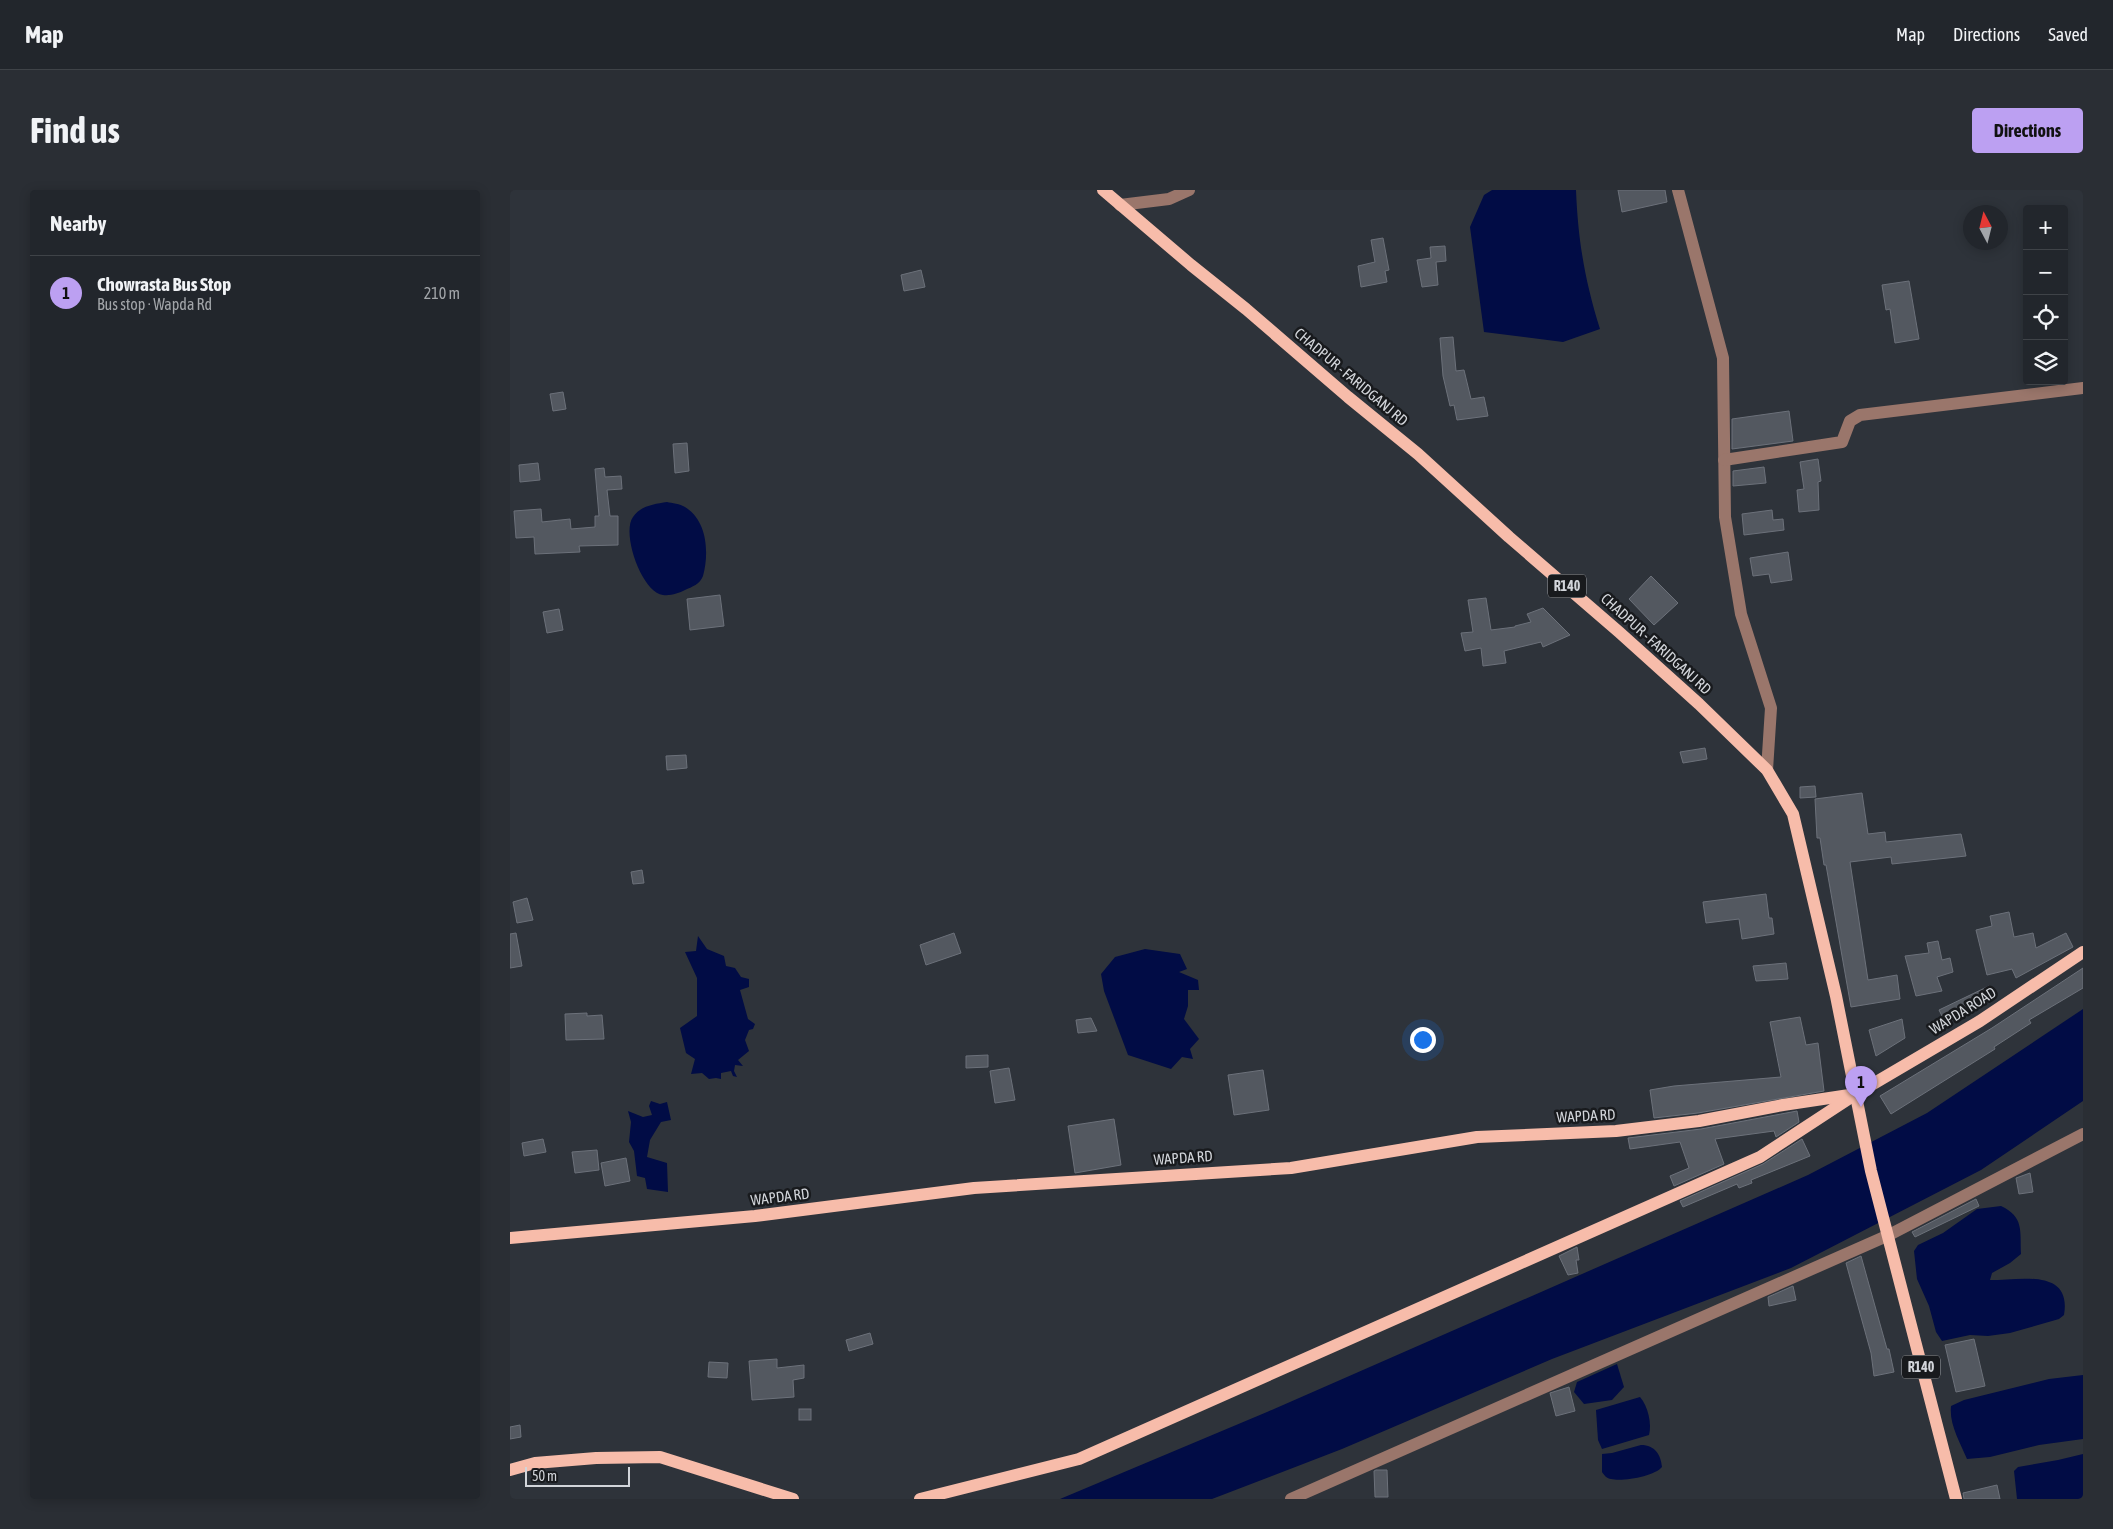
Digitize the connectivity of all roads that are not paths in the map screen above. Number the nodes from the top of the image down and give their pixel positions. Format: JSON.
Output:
{"nodes":[{"id":1,"x":1103,"y":190,"type":"edge"},
{"id":2,"x":1189,"y":190,"type":"edge"},
{"id":3,"x":1678,"y":190,"type":"edge"},
{"id":4,"x":1120,"y":205,"type":"junction"},
{"id":5,"x":2083,"y":388,"type":"edge"},
{"id":6,"x":1724,"y":460,"type":"junction"},
{"id":7,"x":1767,"y":770,"type":"junction"},
{"id":8,"x":2083,"y":952,"type":"edge"},
{"id":9,"x":1856,"y":1094,"type":"junction"},
{"id":10,"x":2083,"y":1134,"type":"edge"},
{"id":11,"x":1888,"y":1235,"type":"junction"},
{"id":12,"x":510,"y":1238,"type":"edge"},
{"id":13,"x":510,"y":1470,"type":"edge"},
{"id":14,"x":793,"y":1499,"type":"edge"},
{"id":15,"x":920,"y":1499,"type":"edge"},
{"id":16,"x":1291,"y":1499,"type":"edge"},
{"id":17,"x":1956,"y":1499,"type":"edge"}],
"edges":[{"from":1,"to":4,"type":"main road","name":"CHADPUR - FARIDGANJ RD","number":"R140"},
{"from":2,"to":4,"type":"street"},
{"from":3,"to":6,"type":"street"},
{"from":4,"to":7,"type":"main road","name":"CHADPUR - FARIDGANJ RD","number":"R140"},
{"from":5,"to":6,"type":"street"},
{"from":6,"to":7,"type":"street"},
{"from":7,"to":9,"type":"main road","name":"CHADPUR - FARIDGANJ RD","number":"R140"},
{"from":8,"to":9,"type":"main road","name":"WAPDA ROAD"},
{"from":9,"to":11,"type":"main road","number":"R140"},
{"from":9,"to":12,"type":"main road","name":"WAPDA RD"},
{"from":9,"to":15,"type":"main road","name":"WAPDA ROAD"},
{"from":10,"to":11,"type":"street"},
{"from":11,"to":16,"type":"street"},
{"from":11,"to":17,"type":"main road","number":"R140"},
{"from":13,"to":14,"type":"main road"}]}
